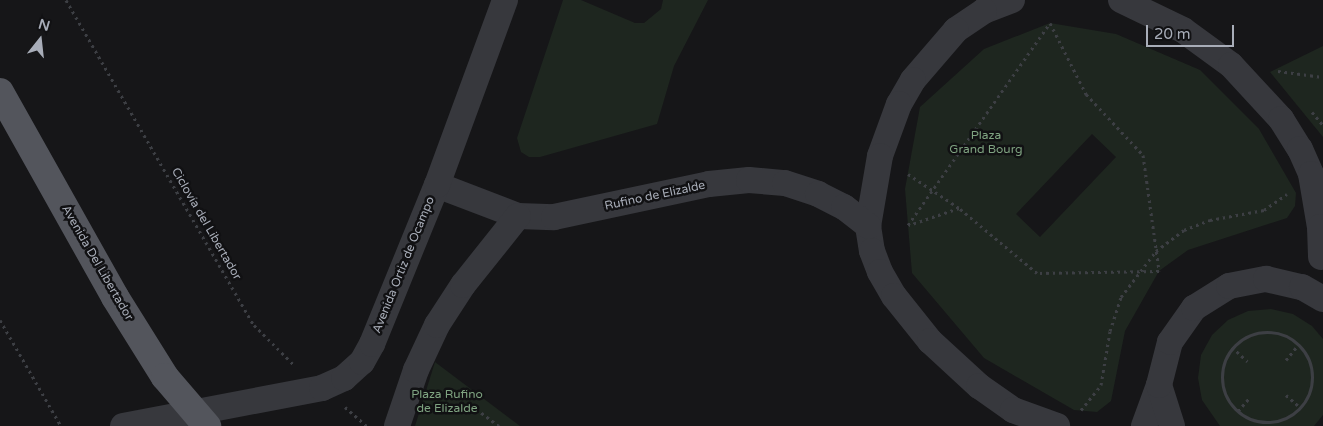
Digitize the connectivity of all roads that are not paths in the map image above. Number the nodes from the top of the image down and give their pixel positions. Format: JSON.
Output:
{"nodes":[{"id":1,"x":505,"y":0,"type":"edge"},
{"id":2,"x":1012,"y":0,"type":"edge"},
{"id":3,"x":1120,"y":0,"type":"edge"},
{"id":4,"x":0,"y":92,"type":"edge"},
{"id":5,"x":437,"y":185,"type":"junction"},
{"id":6,"x":518,"y":216,"type":"junction"},
{"id":7,"x":868,"y":226,"type":"junction"},
{"id":8,"x":1322,"y":256,"type":"edge"},
{"id":9,"x":1266,"y":279,"type":"junction"},
{"id":10,"x":1323,"y":299,"type":"edge"},
{"id":11,"x":1159,"y":385,"type":"junction"},
{"id":12,"x":201,"y":419,"type":"edge"},
{"id":13,"x":1141,"y":425,"type":"edge"},
{"id":14,"x":123,"y":426,"type":"edge"},
{"id":15,"x":396,"y":426,"type":"edge"},
{"id":16,"x":1057,"y":426,"type":"edge"},
{"id":17,"x":1172,"y":426,"type":"edge"}],
"edges":[{"from":1,"to":5,"type":"street","name":"Avenida Ortiz de Ocampo"},
{"from":2,"to":7,"type":"street"},
{"from":3,"to":8,"type":"street"},
{"from":4,"to":12,"type":"main road","name":"Avenida Del Libertador"},
{"from":5,"to":6,"type":"street","name":"Rufino de Elizalde"},
{"from":5,"to":12,"type":"street","name":"Avenida Ortiz de Ocampo"},
{"from":6,"to":7,"type":"street","name":"Rufino de Elizalde"},
{"from":6,"to":15,"type":"street"},
{"from":7,"to":16,"type":"street"},
{"from":8,"to":9,"type":"street"},
{"from":9,"to":10,"type":"street"},
{"from":9,"to":11,"type":"street"},
{"from":11,"to":13,"type":"street"},
{"from":11,"to":17,"type":"street"},
{"from":12,"to":14,"type":"street","name":"Avenida Ortiz de Ocampo"}]}
